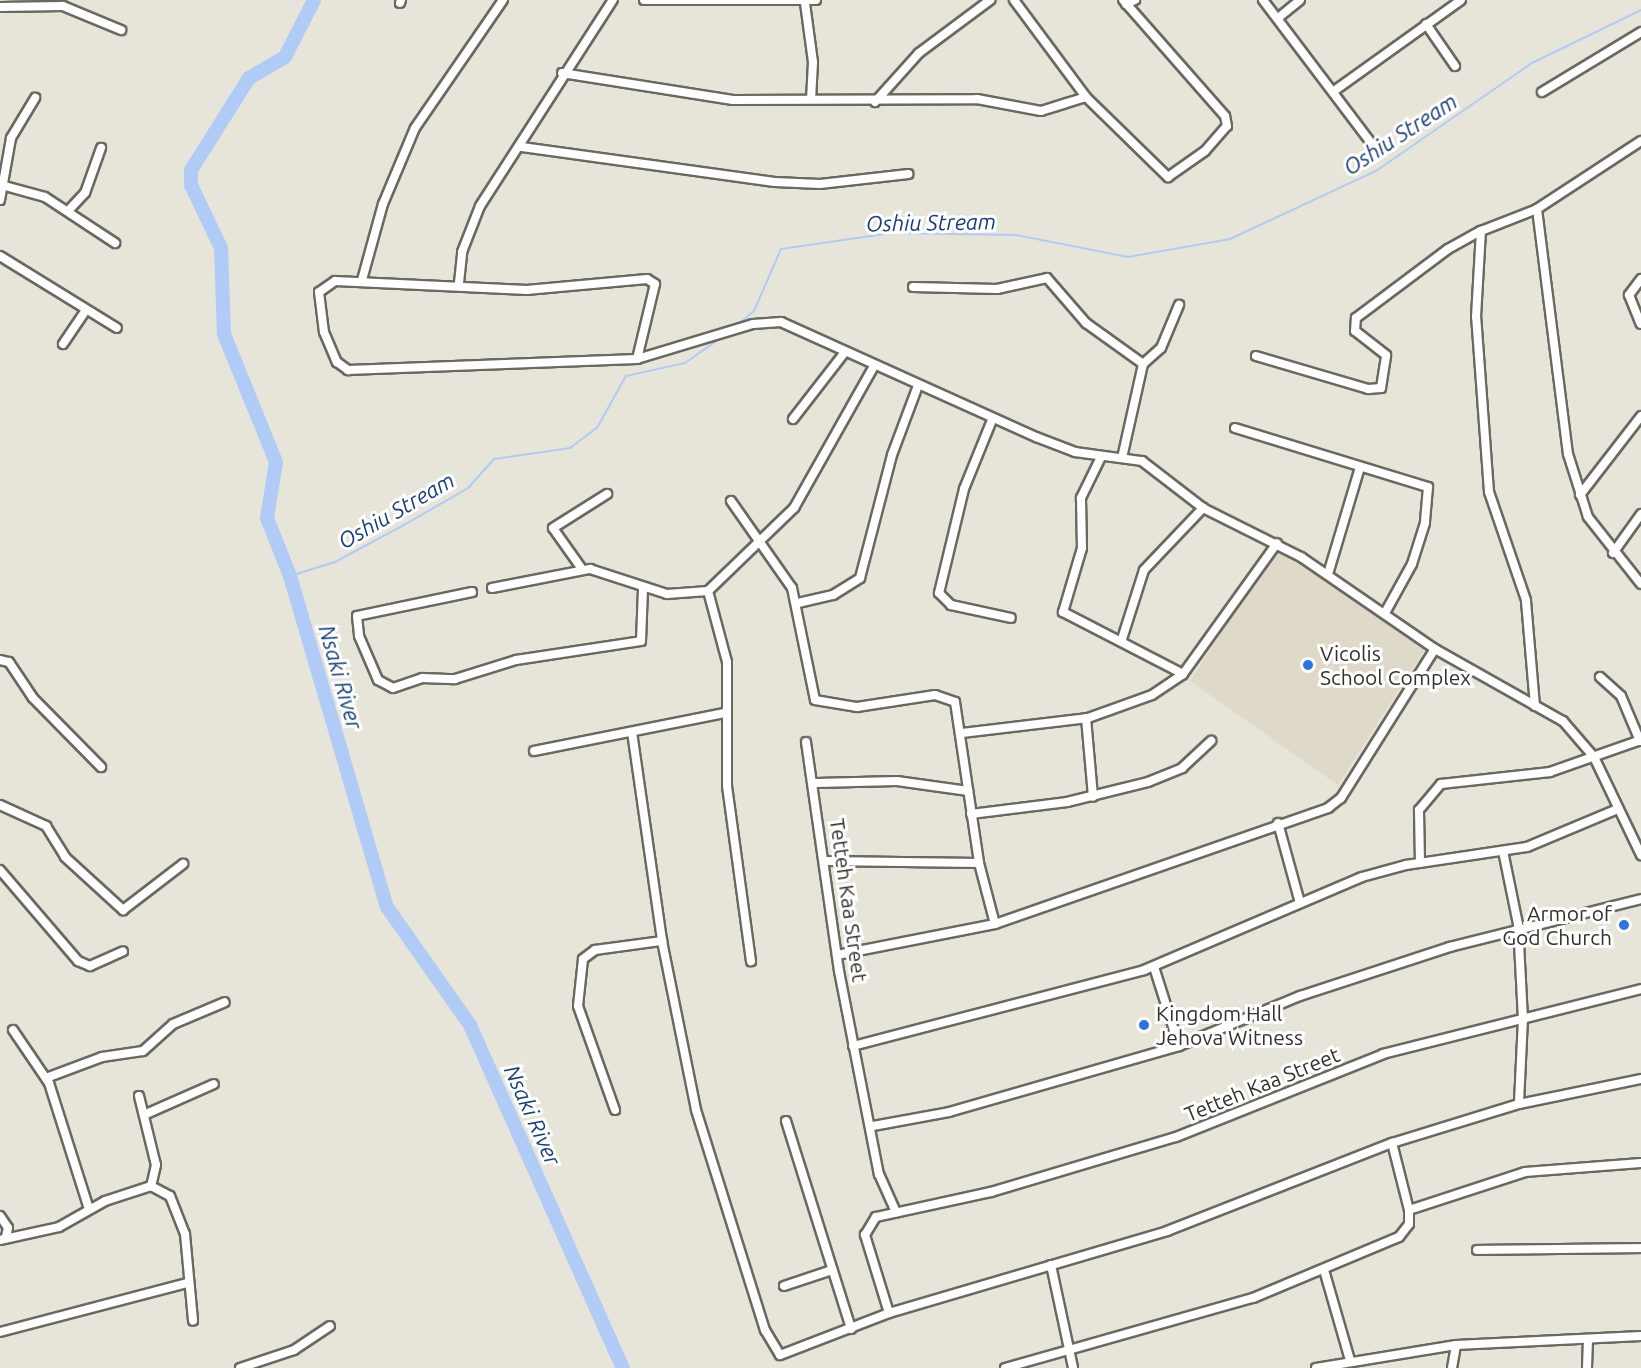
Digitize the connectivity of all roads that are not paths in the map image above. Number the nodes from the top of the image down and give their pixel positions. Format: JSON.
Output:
{"nodes":[{"id":1,"x":503,"y":0,"type":"edge"},
{"id":2,"x":613,"y":0,"type":"edge"},
{"id":3,"x":644,"y":0,"type":"edge"},
{"id":4,"x":724,"y":0,"type":"edge"},
{"id":5,"x":816,"y":0,"type":"edge"},
{"id":6,"x":990,"y":0,"type":"edge"},
{"id":7,"x":1014,"y":0,"type":"edge"},
{"id":8,"x":1135,"y":0,"type":"edge"},
{"id":9,"x":1263,"y":0,"type":"edge"},
{"id":10,"x":1300,"y":0,"type":"edge"},
{"id":11,"x":1461,"y":0,"type":"edge"},
{"id":12,"x":32,"y":2,"type":"edge"},
{"id":13,"x":1125,"y":2,"type":"edge"},
{"id":14,"x":66,"y":3,"type":"edge"},
{"id":15,"x":804,"y":3,"type":"junction"},
{"id":16,"x":0,"y":8,"type":"edge"},
{"id":17,"x":1278,"y":18,"type":"junction"},
{"id":18,"x":1426,"y":24,"type":"junction"},
{"id":19,"x":121,"y":30,"type":"dead end"},
{"id":20,"x":1641,"y":32,"type":"edge"},
{"id":21,"x":1455,"y":66,"type":"dead end"},
{"id":22,"x":562,"y":73,"type":"junction"},
{"id":23,"x":1334,"y":91,"type":"junction"},
{"id":24,"x":1542,"y":92,"type":"dead end"},
{"id":25,"x":811,"y":97,"type":"junction"},
{"id":26,"x":1086,"y":97,"type":"junction"},
{"id":27,"x":35,"y":98,"type":"dead end"},
{"id":28,"x":875,"y":102,"type":"junction"},
{"id":29,"x":1641,"y":141,"type":"edge"},
{"id":30,"x":1372,"y":144,"type":"dead end"},
{"id":31,"x":522,"y":147,"type":"junction"},
{"id":32,"x":101,"y":148,"type":"dead end"},
{"id":33,"x":908,"y":174,"type":"dead end"},
{"id":34,"x":5,"y":186,"type":"junction"},
{"id":35,"x":0,"y":200,"type":"edge"},
{"id":36,"x":1537,"y":209,"type":"junction"},
{"id":37,"x":68,"y":211,"type":"junction"},
{"id":38,"x":1481,"y":231,"type":"junction"},
{"id":39,"x":115,"y":243,"type":"dead end"},
{"id":40,"x":0,"y":256,"type":"edge"},
{"id":41,"x":1641,"y":279,"type":"edge"},
{"id":42,"x":362,"y":280,"type":"junction"},
{"id":43,"x":459,"y":284,"type":"junction"},
{"id":44,"x":914,"y":287,"type":"dead end"},
{"id":45,"x":1179,"y":305,"type":"dead end"},
{"id":46,"x":86,"y":310,"type":"junction"},
{"id":47,"x":1641,"y":324,"type":"edge"},
{"id":48,"x":117,"y":328,"type":"dead end"},
{"id":49,"x":63,"y":344,"type":"dead end"},
{"id":50,"x":845,"y":352,"type":"junction"},
{"id":51,"x":1256,"y":356,"type":"dead end"},
{"id":52,"x":637,"y":359,"type":"junction"},
{"id":53,"x":1143,"y":364,"type":"junction"},
{"id":54,"x":873,"y":368,"type":"junction"},
{"id":55,"x":917,"y":388,"type":"junction"},
{"id":56,"x":1641,"y":416,"type":"edge"},
{"id":57,"x":793,"y":419,"type":"dead end"},
{"id":58,"x":992,"y":420,"type":"junction"},
{"id":59,"x":1235,"y":428,"type":"dead end"},
{"id":60,"x":1101,"y":457,"type":"junction"},
{"id":61,"x":1122,"y":458,"type":"junction"},
{"id":62,"x":1360,"y":467,"type":"junction"},
{"id":63,"x":607,"y":494,"type":"dead end"},
{"id":64,"x":1580,"y":495,"type":"junction"},
{"id":65,"x":731,"y":501,"type":"dead end"},
{"id":66,"x":1203,"y":508,"type":"junction"},
{"id":67,"x":1641,"y":514,"type":"edge"},
{"id":68,"x":1277,"y":543,"type":"junction"},
{"id":69,"x":760,"y":545,"type":"junction"},
{"id":70,"x":1613,"y":553,"type":"junction"},
{"id":71,"x":582,"y":569,"type":"junction"},
{"id":72,"x":1328,"y":574,"type":"junction"},
{"id":73,"x":1641,"y":584,"type":"edge"},
{"id":74,"x":492,"y":588,"type":"dead end"},
{"id":75,"x":643,"y":588,"type":"junction"},
{"id":76,"x":708,"y":591,"type":"junction"},
{"id":77,"x":472,"y":592,"type":"dead end"},
{"id":78,"x":798,"y":603,"type":"junction"},
{"id":79,"x":1385,"y":614,"type":"junction"},
{"id":80,"x":1011,"y":618,"type":"dead end"},
{"id":81,"x":1122,"y":639,"type":"junction"},
{"id":82,"x":1435,"y":649,"type":"junction"},
{"id":83,"x":0,"y":660,"type":"edge"},
{"id":84,"x":1183,"y":674,"type":"junction"},
{"id":85,"x":1600,"y":677,"type":"dead end"},
{"id":86,"x":1535,"y":706,"type":"junction"},
{"id":87,"x":724,"y":713,"type":"junction"},
{"id":88,"x":1086,"y":718,"type":"junction"},
{"id":89,"x":632,"y":732,"type":"junction"},
{"id":90,"x":962,"y":734,"type":"junction"},
{"id":91,"x":1641,"y":740,"type":"edge"},
{"id":92,"x":1211,"y":741,"type":"dead end"},
{"id":93,"x":806,"y":742,"type":"dead end"},
{"id":94,"x":534,"y":751,"type":"dead end"},
{"id":95,"x":1594,"y":757,"type":"junction"},
{"id":96,"x":101,"y":767,"type":"dead end"},
{"id":97,"x":816,"y":783,"type":"junction"},
{"id":98,"x":968,"y":791,"type":"junction"},
{"id":99,"x":1093,"y":797,"type":"junction"},
{"id":100,"x":0,"y":805,"type":"edge"},
{"id":101,"x":1618,"y":809,"type":"junction"},
{"id":102,"x":970,"y":814,"type":"junction"},
{"id":103,"x":1278,"y":823,"type":"junction"},
{"id":104,"x":1503,"y":851,"type":"junction"},
{"id":105,"x":1641,"y":855,"type":"edge"},
{"id":106,"x":825,"y":861,"type":"junction"},
{"id":107,"x":979,"y":863,"type":"junction"},
{"id":108,"x":1420,"y":863,"type":"junction"},
{"id":109,"x":183,"y":864,"type":"dead end"},
{"id":110,"x":0,"y":870,"type":"edge"},
{"id":111,"x":1641,"y":899,"type":"edge"},
{"id":112,"x":1300,"y":903,"type":"junction"},
{"id":113,"x":995,"y":924,"type":"junction"},
{"id":114,"x":1517,"y":930,"type":"junction"},
{"id":115,"x":662,"y":941,"type":"junction"},
{"id":116,"x":123,"y":951,"type":"dead end"},
{"id":117,"x":837,"y":955,"type":"junction"},
{"id":118,"x":751,"y":961,"type":"dead end"},
{"id":119,"x":1154,"y":967,"type":"junction"},
{"id":120,"x":1641,"y":989,"type":"edge"},
{"id":121,"x":225,"y":1002,"type":"dead end"},
{"id":122,"x":1523,"y":1018,"type":"junction"},
{"id":123,"x":13,"y":1030,"type":"dead end"},
{"id":124,"x":853,"y":1046,"type":"junction"},
{"id":125,"x":1179,"y":1046,"type":"junction"},
{"id":126,"x":46,"y":1078,"type":"junction"},
{"id":127,"x":1641,"y":1079,"type":"edge"},
{"id":128,"x":214,"y":1084,"type":"dead end"},
{"id":129,"x":139,"y":1096,"type":"dead end"},
{"id":130,"x":1519,"y":1104,"type":"junction"},
{"id":131,"x":615,"y":1110,"type":"dead end"},
{"id":132,"x":146,"y":1114,"type":"junction"},
{"id":133,"x":786,"y":1121,"type":"dead end"},
{"id":134,"x":873,"y":1126,"type":"junction"},
{"id":135,"x":1392,"y":1143,"type":"junction"},
{"id":136,"x":1641,"y":1163,"type":"edge"},
{"id":137,"x":151,"y":1186,"type":"junction"},
{"id":138,"x":89,"y":1209,"type":"junction"},
{"id":139,"x":1409,"y":1210,"type":"junction"},
{"id":140,"x":896,"y":1212,"type":"junction"},
{"id":141,"x":0,"y":1216,"type":"edge"},
{"id":142,"x":3,"y":1238,"type":"edge"},
{"id":143,"x":1641,"y":1248,"type":"edge"},
{"id":144,"x":1477,"y":1250,"type":"dead end"},
{"id":145,"x":1051,"y":1265,"type":"junction"},
{"id":146,"x":832,"y":1270,"type":"junction"},
{"id":147,"x":1324,"y":1270,"type":"junction"},
{"id":148,"x":187,"y":1283,"type":"junction"},
{"id":149,"x":784,"y":1286,"type":"dead end"},
{"id":150,"x":889,"y":1313,"type":"junction"},
{"id":151,"x":193,"y":1321,"type":"dead end"},
{"id":152,"x":330,"y":1326,"type":"dead end"},
{"id":153,"x":851,"y":1329,"type":"junction"},
{"id":154,"x":0,"y":1332,"type":"edge"},
{"id":155,"x":1641,"y":1336,"type":"edge"},
{"id":156,"x":1588,"y":1341,"type":"junction"},
{"id":157,"x":1456,"y":1345,"type":"junction"},
{"id":158,"x":1068,"y":1348,"type":"junction"},
{"id":159,"x":1350,"y":1360,"type":"junction"},
{"id":160,"x":240,"y":1368,"type":"edge"},
{"id":161,"x":1005,"y":1368,"type":"edge"},
{"id":162,"x":1073,"y":1368,"type":"edge"},
{"id":163,"x":1316,"y":1368,"type":"edge"},
{"id":164,"x":1452,"y":1368,"type":"edge"},
{"id":165,"x":1587,"y":1368,"type":"edge"}],
"edges":[{"from":1,"to":42,"type":"street"},
{"from":2,"to":22,"type":"street"},
{"from":3,"to":4,"type":"street"},
{"from":4,"to":15,"type":"street"},
{"from":5,"to":15,"type":"street"},
{"from":6,"to":28,"type":"street"},
{"from":7,"to":26,"type":"street"},
{"from":8,"to":13,"type":"street"},
{"from":9,"to":17,"type":"street"},
{"from":10,"to":17,"type":"street"},
{"from":11,"to":18,"type":"street"},
{"from":12,"to":14,"type":"street"},
{"from":12,"to":16,"type":"street"},
{"from":13,"to":26,"type":"street"},
{"from":14,"to":19,"type":"street"},
{"from":15,"to":25,"type":"street"},
{"from":17,"to":23,"type":"street"},
{"from":18,"to":21,"type":"street"},
{"from":18,"to":23,"type":"street"},
{"from":20,"to":24,"type":"street"},
{"from":22,"to":25,"type":"street"},
{"from":22,"to":31,"type":"street"},
{"from":23,"to":30,"type":"street"},
{"from":25,"to":28,"type":"street"},
{"from":26,"to":28,"type":"street"},
{"from":27,"to":34,"type":"street"},
{"from":29,"to":36,"type":"street"},
{"from":31,"to":33,"type":"street"},
{"from":31,"to":43,"type":"street"},
{"from":32,"to":37,"type":"street"},
{"from":34,"to":35,"type":"street"},
{"from":34,"to":37,"type":"street"},
{"from":36,"to":38,"type":"street"},
{"from":36,"to":64,"type":"street"},
{"from":37,"to":39,"type":"street"},
{"from":38,"to":51,"type":"street"},
{"from":38,"to":86,"type":"street"},
{"from":40,"to":46,"type":"street"},
{"from":41,"to":47,"type":"street"},
{"from":42,"to":43,"type":"street"},
{"from":42,"to":52,"type":"street"},
{"from":43,"to":52,"type":"street"},
{"from":44,"to":53,"type":"street"},
{"from":45,"to":53,"type":"street"},
{"from":46,"to":48,"type":"street"},
{"from":46,"to":49,"type":"street"},
{"from":50,"to":52,"type":"street"},
{"from":50,"to":54,"type":"street"},
{"from":50,"to":57,"type":"street"},
{"from":53,"to":61,"type":"street"},
{"from":54,"to":55,"type":"street"},
{"from":54,"to":69,"type":"street"},
{"from":55,"to":58,"type":"street"},
{"from":55,"to":78,"type":"street"},
{"from":56,"to":64,"type":"street"},
{"from":58,"to":60,"type":"street"},
{"from":58,"to":80,"type":"street"},
{"from":59,"to":62,"type":"street"},
{"from":60,"to":61,"type":"street"},
{"from":60,"to":81,"type":"street"},
{"from":61,"to":66,"type":"street"},
{"from":62,"to":72,"type":"street"},
{"from":62,"to":79,"type":"street"},
{"from":63,"to":71,"type":"street"},
{"from":64,"to":70,"type":"street"},
{"from":65,"to":69,"type":"street"},
{"from":66,"to":68,"type":"street"},
{"from":66,"to":81,"type":"street"},
{"from":67,"to":70,"type":"street"},
{"from":68,"to":72,"type":"street"},
{"from":68,"to":84,"type":"street"},
{"from":69,"to":76,"type":"street"},
{"from":69,"to":78,"type":"street"},
{"from":70,"to":73,"type":"street"},
{"from":71,"to":74,"type":"street"},
{"from":71,"to":75,"type":"street"},
{"from":72,"to":79,"type":"street"},
{"from":75,"to":76,"type":"street"},
{"from":75,"to":77,"type":"street"},
{"from":76,"to":87,"type":"street"},
{"from":78,"to":90,"type":"street"},
{"from":79,"to":82,"type":"street"},
{"from":81,"to":84,"type":"street"},
{"from":82,"to":86,"type":"street"},
{"from":82,"to":103,"type":"street"},
{"from":83,"to":96,"type":"street"},
{"from":84,"to":88,"type":"street"},
{"from":85,"to":91,"type":"street"},
{"from":86,"to":95,"type":"street"},
{"from":87,"to":89,"type":"street"},
{"from":87,"to":118,"type":"street"},
{"from":88,"to":90,"type":"street"},
{"from":88,"to":99,"type":"street"},
{"from":89,"to":94,"type":"street"},
{"from":89,"to":115,"type":"street"},
{"from":90,"to":98,"type":"street"},
{"from":91,"to":95,"type":"street"},
{"from":92,"to":99,"type":"street"},
{"from":93,"to":97,"type":"street","name":"Tetteh Kaa Street"},
{"from":95,"to":101,"type":"street"},
{"from":95,"to":108,"type":"street"},
{"from":97,"to":98,"type":"street"},
{"from":97,"to":106,"type":"street","name":"Tetteh Kaa Street"},
{"from":98,"to":102,"type":"street"},
{"from":99,"to":102,"type":"street"},
{"from":100,"to":109,"type":"street"},
{"from":101,"to":104,"type":"street"},
{"from":101,"to":105,"type":"street"},
{"from":102,"to":107,"type":"street"},
{"from":103,"to":112,"type":"street"},
{"from":103,"to":113,"type":"street"},
{"from":104,"to":108,"type":"street"},
{"from":104,"to":114,"type":"street"},
{"from":106,"to":107,"type":"street"},
{"from":106,"to":117,"type":"street","name":"Tetteh Kaa Street"},
{"from":107,"to":113,"type":"street"},
{"from":108,"to":112,"type":"street"},
{"from":110,"to":116,"type":"street"},
{"from":111,"to":114,"type":"street"},
{"from":112,"to":119,"type":"street"},
{"from":113,"to":117,"type":"street"},
{"from":114,"to":122,"type":"street"},
{"from":114,"to":125,"type":"street"},
{"from":115,"to":131,"type":"street"},
{"from":115,"to":153,"type":"street"},
{"from":117,"to":124,"type":"street","name":"Tetteh Kaa Street"},
{"from":119,"to":124,"type":"street"},
{"from":119,"to":125,"type":"street"},
{"from":120,"to":122,"type":"street","name":"Tetteh Kaa Street"},
{"from":121,"to":126,"type":"street"},
{"from":122,"to":130,"type":"street"},
{"from":122,"to":140,"type":"street","name":"Tetteh Kaa Street"},
{"from":123,"to":126,"type":"street"},
{"from":124,"to":134,"type":"street","name":"Tetteh Kaa Street"},
{"from":125,"to":134,"type":"street"},
{"from":126,"to":138,"type":"street"},
{"from":127,"to":130,"type":"street"},
{"from":128,"to":132,"type":"street"},
{"from":129,"to":132,"type":"street"},
{"from":130,"to":135,"type":"street"},
{"from":132,"to":137,"type":"street"},
{"from":133,"to":146,"type":"street"},
{"from":134,"to":140,"type":"street","name":"Tetteh Kaa Street"},
{"from":135,"to":139,"type":"street"},
{"from":135,"to":145,"type":"street"},
{"from":136,"to":139,"type":"street"},
{"from":137,"to":138,"type":"street"},
{"from":137,"to":148,"type":"street"},
{"from":138,"to":142,"type":"street"},
{"from":139,"to":147,"type":"street"},
{"from":140,"to":150,"type":"street","name":"Tetteh Kaa Street"},
{"from":141,"to":142,"type":"street"},
{"from":143,"to":144,"type":"street"},
{"from":145,"to":150,"type":"street"},
{"from":145,"to":158,"type":"street"},
{"from":146,"to":149,"type":"street"},
{"from":146,"to":153,"type":"street"},
{"from":147,"to":158,"type":"street"},
{"from":147,"to":159,"type":"street"},
{"from":148,"to":151,"type":"street"},
{"from":148,"to":154,"type":"street"},
{"from":150,"to":153,"type":"street"},
{"from":152,"to":160,"type":"street"},
{"from":155,"to":156,"type":"street"},
{"from":156,"to":157,"type":"street"},
{"from":156,"to":165,"type":"street"},
{"from":157,"to":159,"type":"street"},
{"from":157,"to":164,"type":"street"},
{"from":158,"to":161,"type":"street"},
{"from":158,"to":162,"type":"street"},
{"from":159,"to":163,"type":"street"}]}
